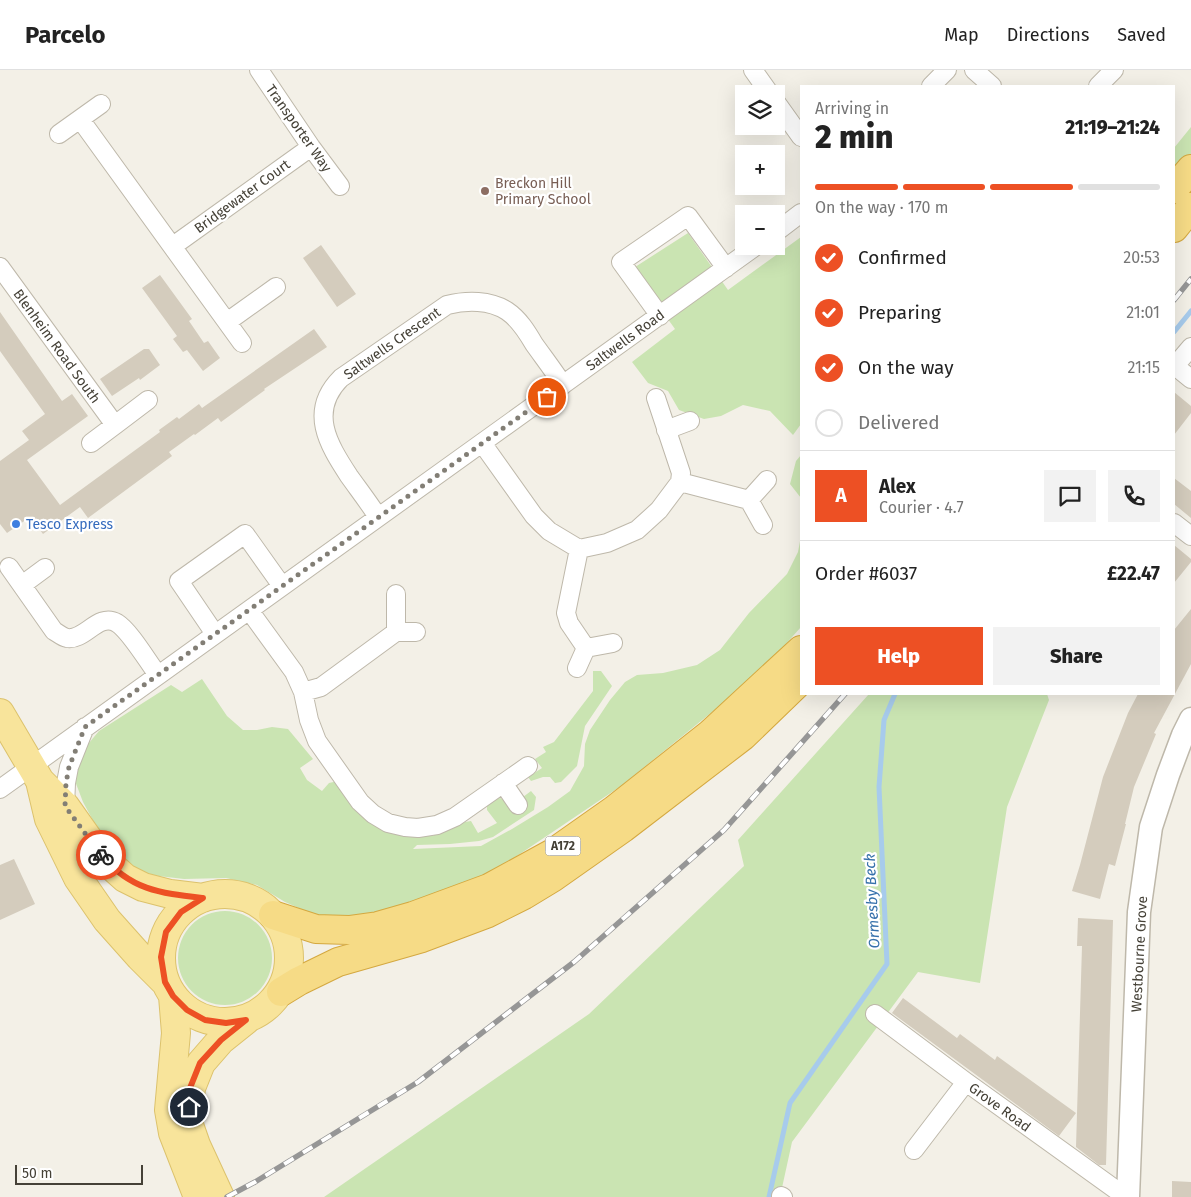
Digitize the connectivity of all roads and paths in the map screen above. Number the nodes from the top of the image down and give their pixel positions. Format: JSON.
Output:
{"nodes":[{"id":1,"x":258,"y":70,"type":"edge"},
{"id":2,"x":753,"y":70,"type":"edge"},
{"id":3,"x":947,"y":70,"type":"edge"},
{"id":4,"x":974,"y":70,"type":"edge"},
{"id":5,"x":1114,"y":70,"type":"edge"},
{"id":6,"x":764,"y":85,"type":"edge"},
{"id":7,"x":933,"y":85,"type":"edge"},
{"id":8,"x":991,"y":85,"type":"edge"},
{"id":9,"x":1099,"y":85,"type":"edge"},
{"id":10,"x":101,"y":104,"type":"dead end"},
{"id":11,"x":785,"y":115,"type":"edge"},
{"id":12,"x":80,"y":119,"type":"junction"},
{"id":13,"x":59,"y":134,"type":"dead end"},
{"id":14,"x":800,"y":136,"type":"edge"},
{"id":15,"x":311,"y":147,"type":"junction"},
{"id":16,"x":1191,"y":170,"type":"edge"},
{"id":17,"x":340,"y":186,"type":"dead end"},
{"id":18,"x":1175,"y":188,"type":"edge"},
{"id":19,"x":1191,"y":208,"type":"edge"},
{"id":20,"x":800,"y":215,"type":"edge"},
{"id":21,"x":785,"y":226,"type":"edge"},
{"id":22,"x":1175,"y":227,"type":"edge"},
{"id":23,"x":173,"y":246,"type":"junction"},
{"id":24,"x":744,"y":255,"type":"edge"},
{"id":25,"x":0,"y":267,"type":"edge"},
{"id":26,"x":726,"y":268,"type":"junction"},
{"id":27,"x":276,"y":287,"type":"dead end"},
{"id":28,"x":660,"y":316,"type":"junction"},
{"id":29,"x":227,"y":322,"type":"junction"},
{"id":30,"x":242,"y":343,"type":"dead end"},
{"id":31,"x":1191,"y":347,"type":"edge"},
{"id":32,"x":1175,"y":366,"type":"edge"},
{"id":33,"x":1175,"y":368,"type":"edge"},
{"id":34,"x":1191,"y":379,"type":"edge"},
{"id":35,"x":563,"y":385,"type":"junction"},
{"id":36,"x":656,"y":398,"type":"dead end"},
{"id":37,"x":148,"y":400,"type":"dead end"},
{"id":38,"x":690,"y":421,"type":"dead end"},
{"id":39,"x":115,"y":425,"type":"junction"},
{"id":40,"x":666,"y":430,"type":"junction"},
{"id":41,"x":91,"y":443,"type":"dead end"},
{"id":42,"x":482,"y":443,"type":"junction"},
{"id":43,"x":767,"y":480,"type":"dead end"},
{"id":44,"x":680,"y":482,"type":"junction"},
{"id":45,"x":749,"y":500,"type":"junction"},
{"id":46,"x":378,"y":518,"type":"junction"},
{"id":47,"x":763,"y":525,"type":"dead end"},
{"id":48,"x":1175,"y":526,"type":"edge"},
{"id":49,"x":1191,"y":536,"type":"edge"},
{"id":50,"x":579,"y":548,"type":"junction"},
{"id":51,"x":9,"y":567,"type":"dead end"},
{"id":52,"x":45,"y":568,"type":"dead end"},
{"id":53,"x":22,"y":585,"type":"junction"},
{"id":54,"x":282,"y":586,"type":"junction"},
{"id":55,"x":396,"y":594,"type":"dead end"},
{"id":56,"x":249,"y":610,"type":"junction"},
{"id":57,"x":396,"y":632,"type":"junction"},
{"id":58,"x":416,"y":632,"type":"dead end"},
{"id":59,"x":215,"y":634,"type":"junction"},
{"id":60,"x":613,"y":643,"type":"dead end"},
{"id":61,"x":586,"y":648,"type":"junction"},
{"id":62,"x":800,"y":651,"type":"edge"},
{"id":63,"x":578,"y":668,"type":"dead end"},
{"id":64,"x":158,"y":675,"type":"junction"},
{"id":65,"x":800,"y":681,"type":"edge"},
{"id":66,"x":303,"y":692,"type":"junction"},
{"id":67,"x":0,"y":713,"type":"edge"},
{"id":68,"x":1191,"y":719,"type":"edge"},
{"id":69,"x":85,"y":727,"type":"junction"},
{"id":70,"x":528,"y":766,"type":"dead end"},
{"id":71,"x":35,"y":773,"type":"junction"},
{"id":72,"x":503,"y":783,"type":"junction"},
{"id":73,"x":0,"y":789,"type":"edge"},
{"id":74,"x":518,"y":805,"type":"dead end"},
{"id":75,"x":65,"y":806,"type":"junction"},
{"id":76,"x":203,"y":898,"type":"junction"},
{"id":77,"x":273,"y":915,"type":"junction"},
{"id":78,"x":169,"y":989,"type":"junction"},
{"id":79,"x":281,"y":992,"type":"junction"},
{"id":80,"x":875,"y":1014,"type":"dead end"},
{"id":81,"x":246,"y":1020,"type":"junction"},
{"id":82,"x":966,"y":1082,"type":"junction"},
{"id":83,"x":914,"y":1150,"type":"dead end"},
{"id":84,"x":207,"y":1194,"type":"edge"},
{"id":85,"x":1127,"y":1197,"type":"edge"}],
"edges":[{"from":1,"to":15,"type":"street","name":"Transporter Way"},
{"from":2,"to":6,"type":"street"},
{"from":3,"to":7,"type":"street"},
{"from":4,"to":8,"type":"street"},
{"from":5,"to":9,"type":"street"},
{"from":10,"to":12,"type":"street"},
{"from":11,"to":14,"type":"street"},
{"from":12,"to":13,"type":"street"},
{"from":12,"to":23,"type":"street"},
{"from":15,"to":17,"type":"street","name":"Transporter Way"},
{"from":15,"to":23,"type":"street","name":"Bridgewater Court"},
{"from":16,"to":18,"type":"highway"},
{"from":19,"to":22,"type":"highway"},
{"from":20,"to":21,"type":"street"},
{"from":23,"to":29,"type":"street"},
{"from":24,"to":26,"type":"street","name":"Saltwells Road"},
{"from":25,"to":39,"type":"street","name":"Blenheim Road South"},
{"from":26,"to":28,"type":"street","name":"Saltwells Road"},
{"from":26,"to":28,"type":"street"},
{"from":27,"to":29,"type":"street"},
{"from":28,"to":35,"type":"street","name":"Saltwells Road"},
{"from":29,"to":30,"type":"street"},
{"from":31,"to":32,"type":"street"},
{"from":33,"to":34,"type":"street"},
{"from":35,"to":42,"type":"street","name":"Saltwells Road"},
{"from":35,"to":46,"type":"street","name":"Saltwells Crescent"},
{"from":36,"to":40,"type":"street"},
{"from":37,"to":39,"type":"street"},
{"from":38,"to":40,"type":"street"},
{"from":39,"to":41,"type":"street"},
{"from":40,"to":44,"type":"street"},
{"from":42,"to":46,"type":"street","name":"Saltwells Road"},
{"from":42,"to":50,"type":"street"},
{"from":43,"to":45,"type":"street"},
{"from":44,"to":45,"type":"street"},
{"from":44,"to":50,"type":"street"},
{"from":45,"to":47,"type":"street"},
{"from":46,"to":54,"type":"street","name":"Saltwells Road"},
{"from":48,"to":49,"type":"street"},
{"from":50,"to":61,"type":"street"},
{"from":51,"to":53,"type":"street"},
{"from":52,"to":53,"type":"street"},
{"from":53,"to":64,"type":"street"},
{"from":54,"to":56,"type":"street","name":"Saltwells Road"},
{"from":54,"to":59,"type":"street"},
{"from":55,"to":57,"type":"street"},
{"from":56,"to":59,"type":"street","name":"Saltwells Road"},
{"from":56,"to":66,"type":"street"},
{"from":57,"to":58,"type":"street"},
{"from":57,"to":66,"type":"street"},
{"from":59,"to":64,"type":"street","name":"Saltwells Road"},
{"from":60,"to":61,"type":"street"},
{"from":61,"to":63,"type":"street"},
{"from":62,"to":77,"type":"highway","number":"A172"},
{"from":64,"to":69,"type":"street","name":"Saltwells Road"},
{"from":65,"to":79,"type":"highway","number":"A172"},
{"from":66,"to":72,"type":"street"},
{"from":67,"to":71,"type":"main road"},
{"from":68,"to":85,"type":"street","name":"Westbourne Grove"},
{"from":69,"to":71,"type":"street","name":"Saltwells Road"},
{"from":69,"to":75,"type":"street"},
{"from":70,"to":72,"type":"street"},
{"from":71,"to":73,"type":"street","name":"Saltwells Road"},
{"from":71,"to":75,"type":"main road"},
{"from":71,"to":78,"type":"main road"},
{"from":72,"to":74,"type":"street"},
{"from":75,"to":76,"type":"main road"},
{"from":76,"to":77,"type":"main road"},
{"from":76,"to":78,"type":"main road"},
{"from":77,"to":79,"type":"main road"},
{"from":78,"to":81,"type":"main road"},
{"from":78,"to":84,"type":"main road"},
{"from":79,"to":81,"type":"main road"},
{"from":80,"to":82,"type":"street","name":"Grove Road"},
{"from":81,"to":84,"type":"main road"},
{"from":82,"to":83,"type":"street"},
{"from":82,"to":85,"type":"street","name":"Grove Road"}]}
